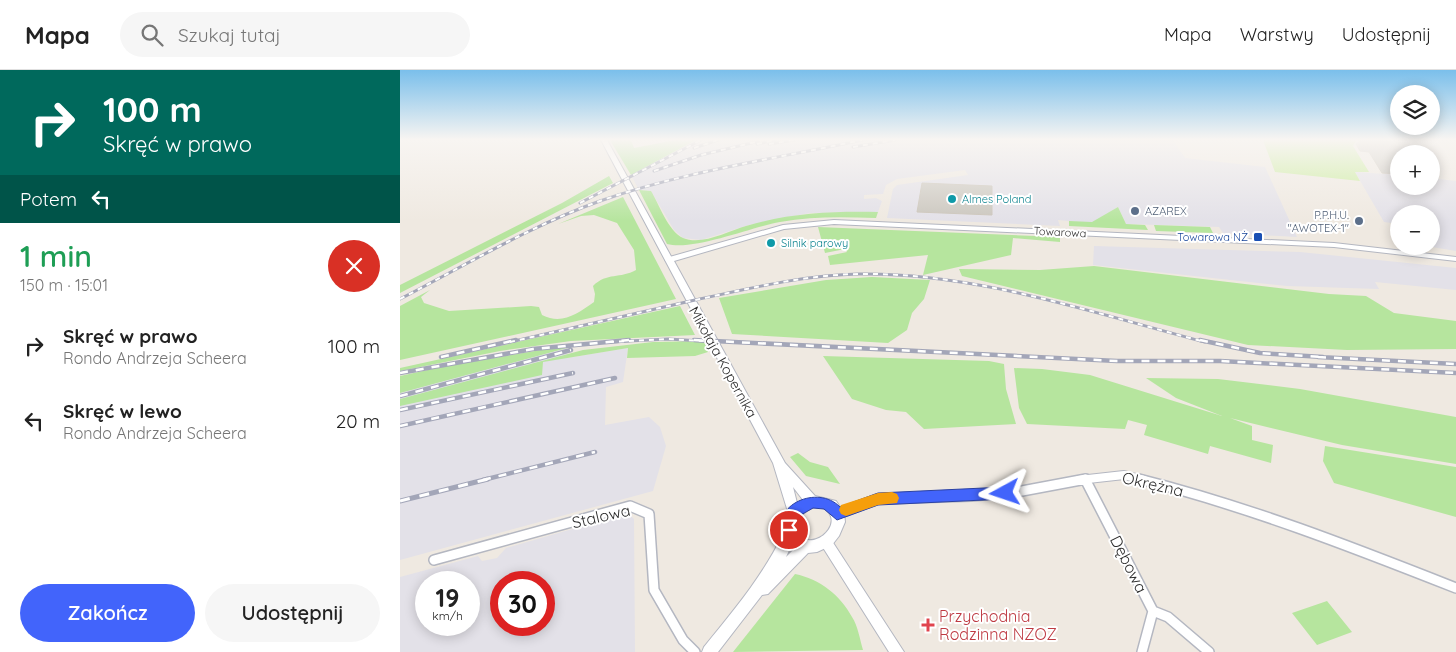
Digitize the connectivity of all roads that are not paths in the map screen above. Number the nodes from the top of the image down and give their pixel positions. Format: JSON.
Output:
{"nodes":[{"id":1,"x":619,"y":167,"type":"edge"},
{"id":2,"x":1456,"y":259,"type":"edge"},
{"id":3,"x":669,"y":260,"type":"junction"},
{"id":4,"x":779,"y":463,"type":"junction"},
{"id":5,"x":1085,"y":479,"type":"junction"},
{"id":6,"x":813,"y":502,"type":"junction"},
{"id":7,"x":794,"y":512,"type":"junction"},
{"id":8,"x":837,"y":514,"type":"junction"},
{"id":9,"x":790,"y":534,"type":"junction"},
{"id":10,"x":826,"y":542,"type":"junction"},
{"id":11,"x":806,"y":546,"type":"junction"},
{"id":12,"x":434,"y":560,"type":"dead end"},
{"id":13,"x":1456,"y":588,"type":"edge"},
{"id":14,"x":743,"y":609,"type":"junction"},
{"id":15,"x":1153,"y":611,"type":"junction"},
{"id":16,"x":695,"y":652,"type":"edge"},
{"id":17,"x":709,"y":652,"type":"edge"},
{"id":18,"x":897,"y":652,"type":"edge"},
{"id":19,"x":1142,"y":652,"type":"edge"},
{"id":20,"x":1210,"y":652,"type":"edge"}],
"edges":[{"from":1,"to":3,"type":"street"},
{"from":2,"to":3,"type":"main road","name":"Towarowa"},
{"from":3,"to":4,"type":"main road","name":"Mikołaja Kopernika"},
{"from":4,"to":6,"type":"main road","name":"Mikołaja Kopernika"},
{"from":4,"to":7,"type":"main road","name":"Mikołaja Kopernika"},
{"from":5,"to":8,"type":"street","name":"Okrężna"},
{"from":5,"to":13,"type":"street","name":"Okrężna"},
{"from":5,"to":15,"type":"street","name":"Dębowa"},
{"from":6,"to":7,"type":"main road"},
{"from":6,"to":8,"type":"main road"},
{"from":7,"to":9,"type":"main road"},
{"from":8,"to":10,"type":"main road"},
{"from":9,"to":11,"type":"main road"},
{"from":9,"to":14,"type":"main road"},
{"from":10,"to":11,"type":"main road"},
{"from":10,"to":18,"type":"street"},
{"from":11,"to":14,"type":"main road"},
{"from":12,"to":16,"type":"street","name":"Stalowa"},
{"from":14,"to":17,"type":"main road"},
{"from":15,"to":19,"type":"street"},
{"from":15,"to":20,"type":"street"}]}
